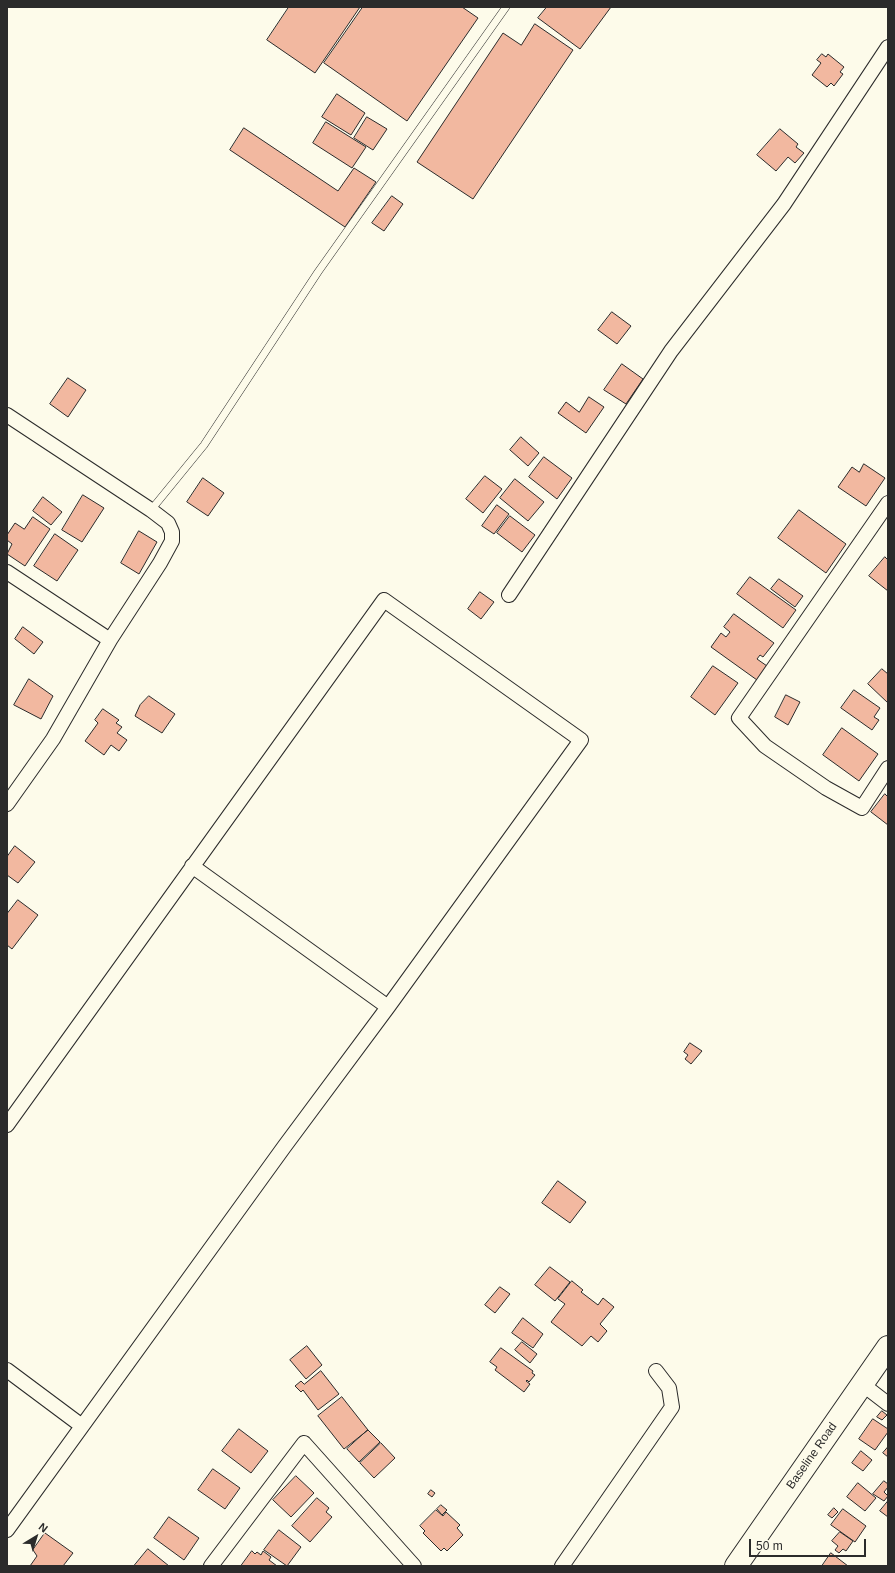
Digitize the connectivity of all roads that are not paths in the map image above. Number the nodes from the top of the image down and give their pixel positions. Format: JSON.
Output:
{"nodes":[{"id":1,"x":506,"y":7,"type":"edge"},
{"id":2,"x":888,"y":47,"type":"edge"},
{"id":3,"x":7,"y":416,"type":"edge"},
{"id":4,"x":888,"y":503,"type":"edge"},
{"id":5,"x":152,"y":510,"type":"junction"},
{"id":6,"x":7,"y":572,"type":"edge"},
{"id":7,"x":509,"y":595,"type":"dead end"},
{"id":8,"x":110,"y":640,"type":"junction"},
{"id":9,"x":888,"y":768,"type":"edge"},
{"id":10,"x":7,"y":804,"type":"edge"},
{"id":11,"x":192,"y":866,"type":"junction"},
{"id":12,"x":388,"y":1007,"type":"junction"},
{"id":13,"x":7,"y":1125,"type":"edge"},
{"id":14,"x":888,"y":1347,"type":"edge"},
{"id":15,"x":7,"y":1370,"type":"edge"},
{"id":16,"x":656,"y":1371,"type":"dead end"},
{"id":17,"x":862,"y":1384,"type":"junction"},
{"id":18,"x":888,"y":1404,"type":"edge"},
{"id":19,"x":82,"y":1426,"type":"junction"},
{"id":20,"x":7,"y":1530,"type":"edge"},
{"id":21,"x":211,"y":1566,"type":"edge"},
{"id":22,"x":414,"y":1566,"type":"edge"},
{"id":23,"x":562,"y":1566,"type":"edge"},
{"id":24,"x":736,"y":1566,"type":"edge"}],
"edges":[{"from":1,"to":5,"type":"lane"},
{"from":2,"to":7,"type":"street"},
{"from":3,"to":5,"type":"street"},
{"from":4,"to":9,"type":"street"},
{"from":5,"to":8,"type":"street"},
{"from":6,"to":8,"type":"street"},
{"from":8,"to":10,"type":"street"},
{"from":11,"to":12,"type":"street"},
{"from":11,"to":12,"type":"street"},
{"from":11,"to":13,"type":"street"},
{"from":12,"to":19,"type":"street"},
{"from":14,"to":17,"type":"main road","name":"Baseline Road"},
{"from":15,"to":19,"type":"street"},
{"from":16,"to":23,"type":"street"},
{"from":17,"to":18,"type":"street"},
{"from":17,"to":24,"type":"main road","name":"Baseline Road"},
{"from":19,"to":20,"type":"street"},
{"from":21,"to":22,"type":"street"}]}
